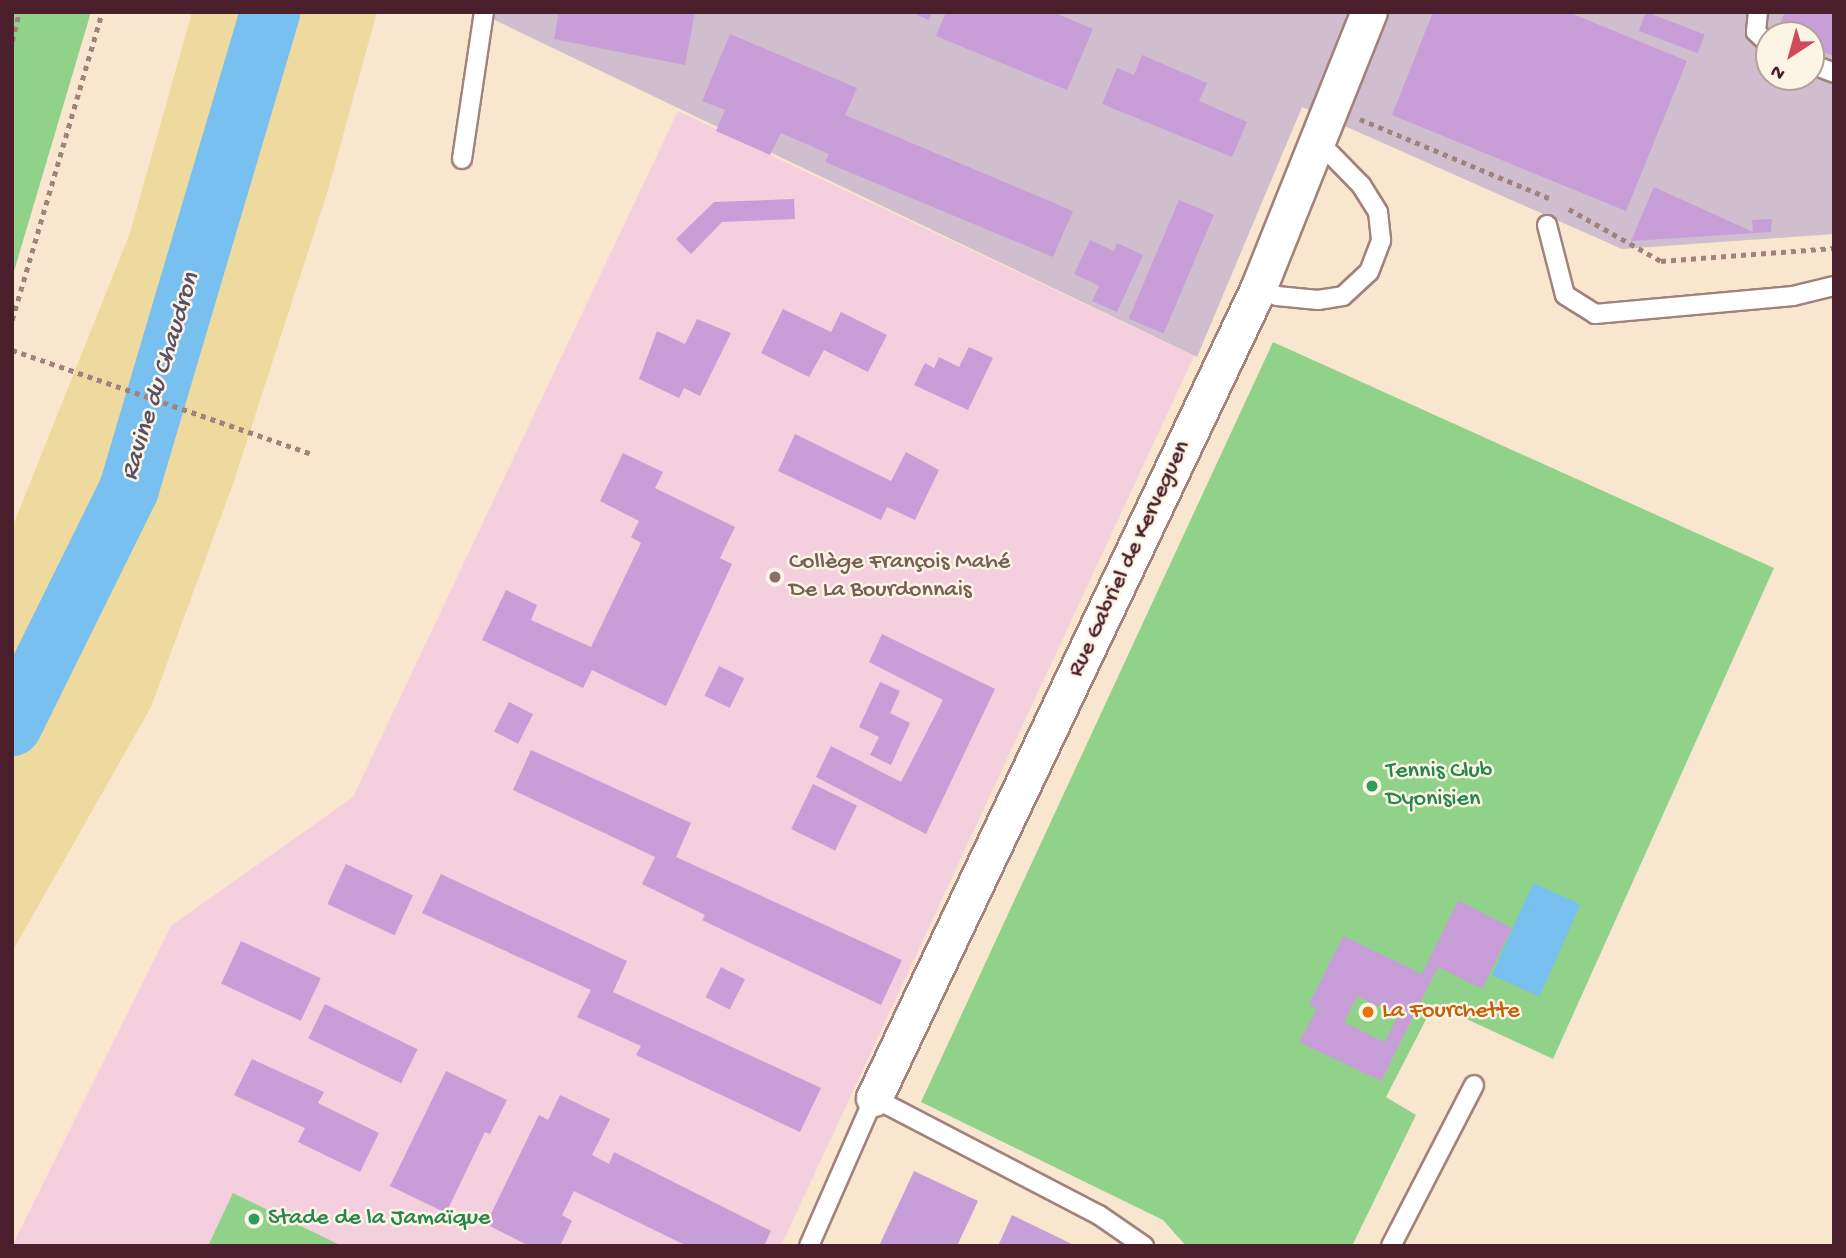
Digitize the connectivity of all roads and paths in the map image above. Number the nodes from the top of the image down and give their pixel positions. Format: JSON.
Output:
{"nodes":[{"id":1,"x":19,"y":12,"type":"edge"},
{"id":2,"x":102,"y":12,"type":"edge"},
{"id":3,"x":484,"y":12,"type":"edge"},
{"id":4,"x":1370,"y":12,"type":"edge"},
{"id":5,"x":12,"y":41,"type":"edge"},
{"id":6,"x":1331,"y":107,"type":"junction"},
{"id":7,"x":1317,"y":141,"type":"junction"},
{"id":8,"x":462,"y":159,"type":"dead end"},
{"id":9,"x":1555,"y":202,"type":"dead end"},
{"id":10,"x":1567,"y":208,"type":"dead end"},
{"id":11,"x":1547,"y":225,"type":"dead end"},
{"id":12,"x":1834,"y":248,"type":"edge"},
{"id":13,"x":1834,"y":286,"type":"edge"},
{"id":14,"x":1258,"y":289,"type":"junction"},
{"id":15,"x":12,"y":320,"type":"edge"},
{"id":16,"x":12,"y":350,"type":"edge"},
{"id":17,"x":313,"y":454,"type":"dead end"},
{"id":18,"x":1474,"y":1085,"type":"dead end"},
{"id":19,"x":874,"y":1098,"type":"junction"},
{"id":20,"x":809,"y":1246,"type":"edge"},
{"id":21,"x":1144,"y":1246,"type":"edge"},
{"id":22,"x":1391,"y":1246,"type":"edge"}],
"edges":[{"from":1,"to":5,"type":"path"},
{"from":2,"to":15,"type":"path"},
{"from":3,"to":8,"type":"lane"},
{"from":4,"to":6,"type":"street","name":"Rue Gabriel de Kerveguen"},
{"from":6,"to":7,"type":"street","name":"Rue Gabriel de Kerveguen"},
{"from":6,"to":9,"type":"path"},
{"from":7,"to":14,"type":"street","name":"Rue Gabriel de Kerveguen"},
{"from":7,"to":14,"type":"lane"},
{"from":10,"to":12,"type":"path"},
{"from":11,"to":13,"type":"lane"},
{"from":14,"to":19,"type":"street","name":"Rue Gabriel de Kerveguen"},
{"from":16,"to":17,"type":"path"},
{"from":18,"to":22,"type":"lane"},
{"from":19,"to":20,"type":"lane"},
{"from":19,"to":21,"type":"lane"}]}
